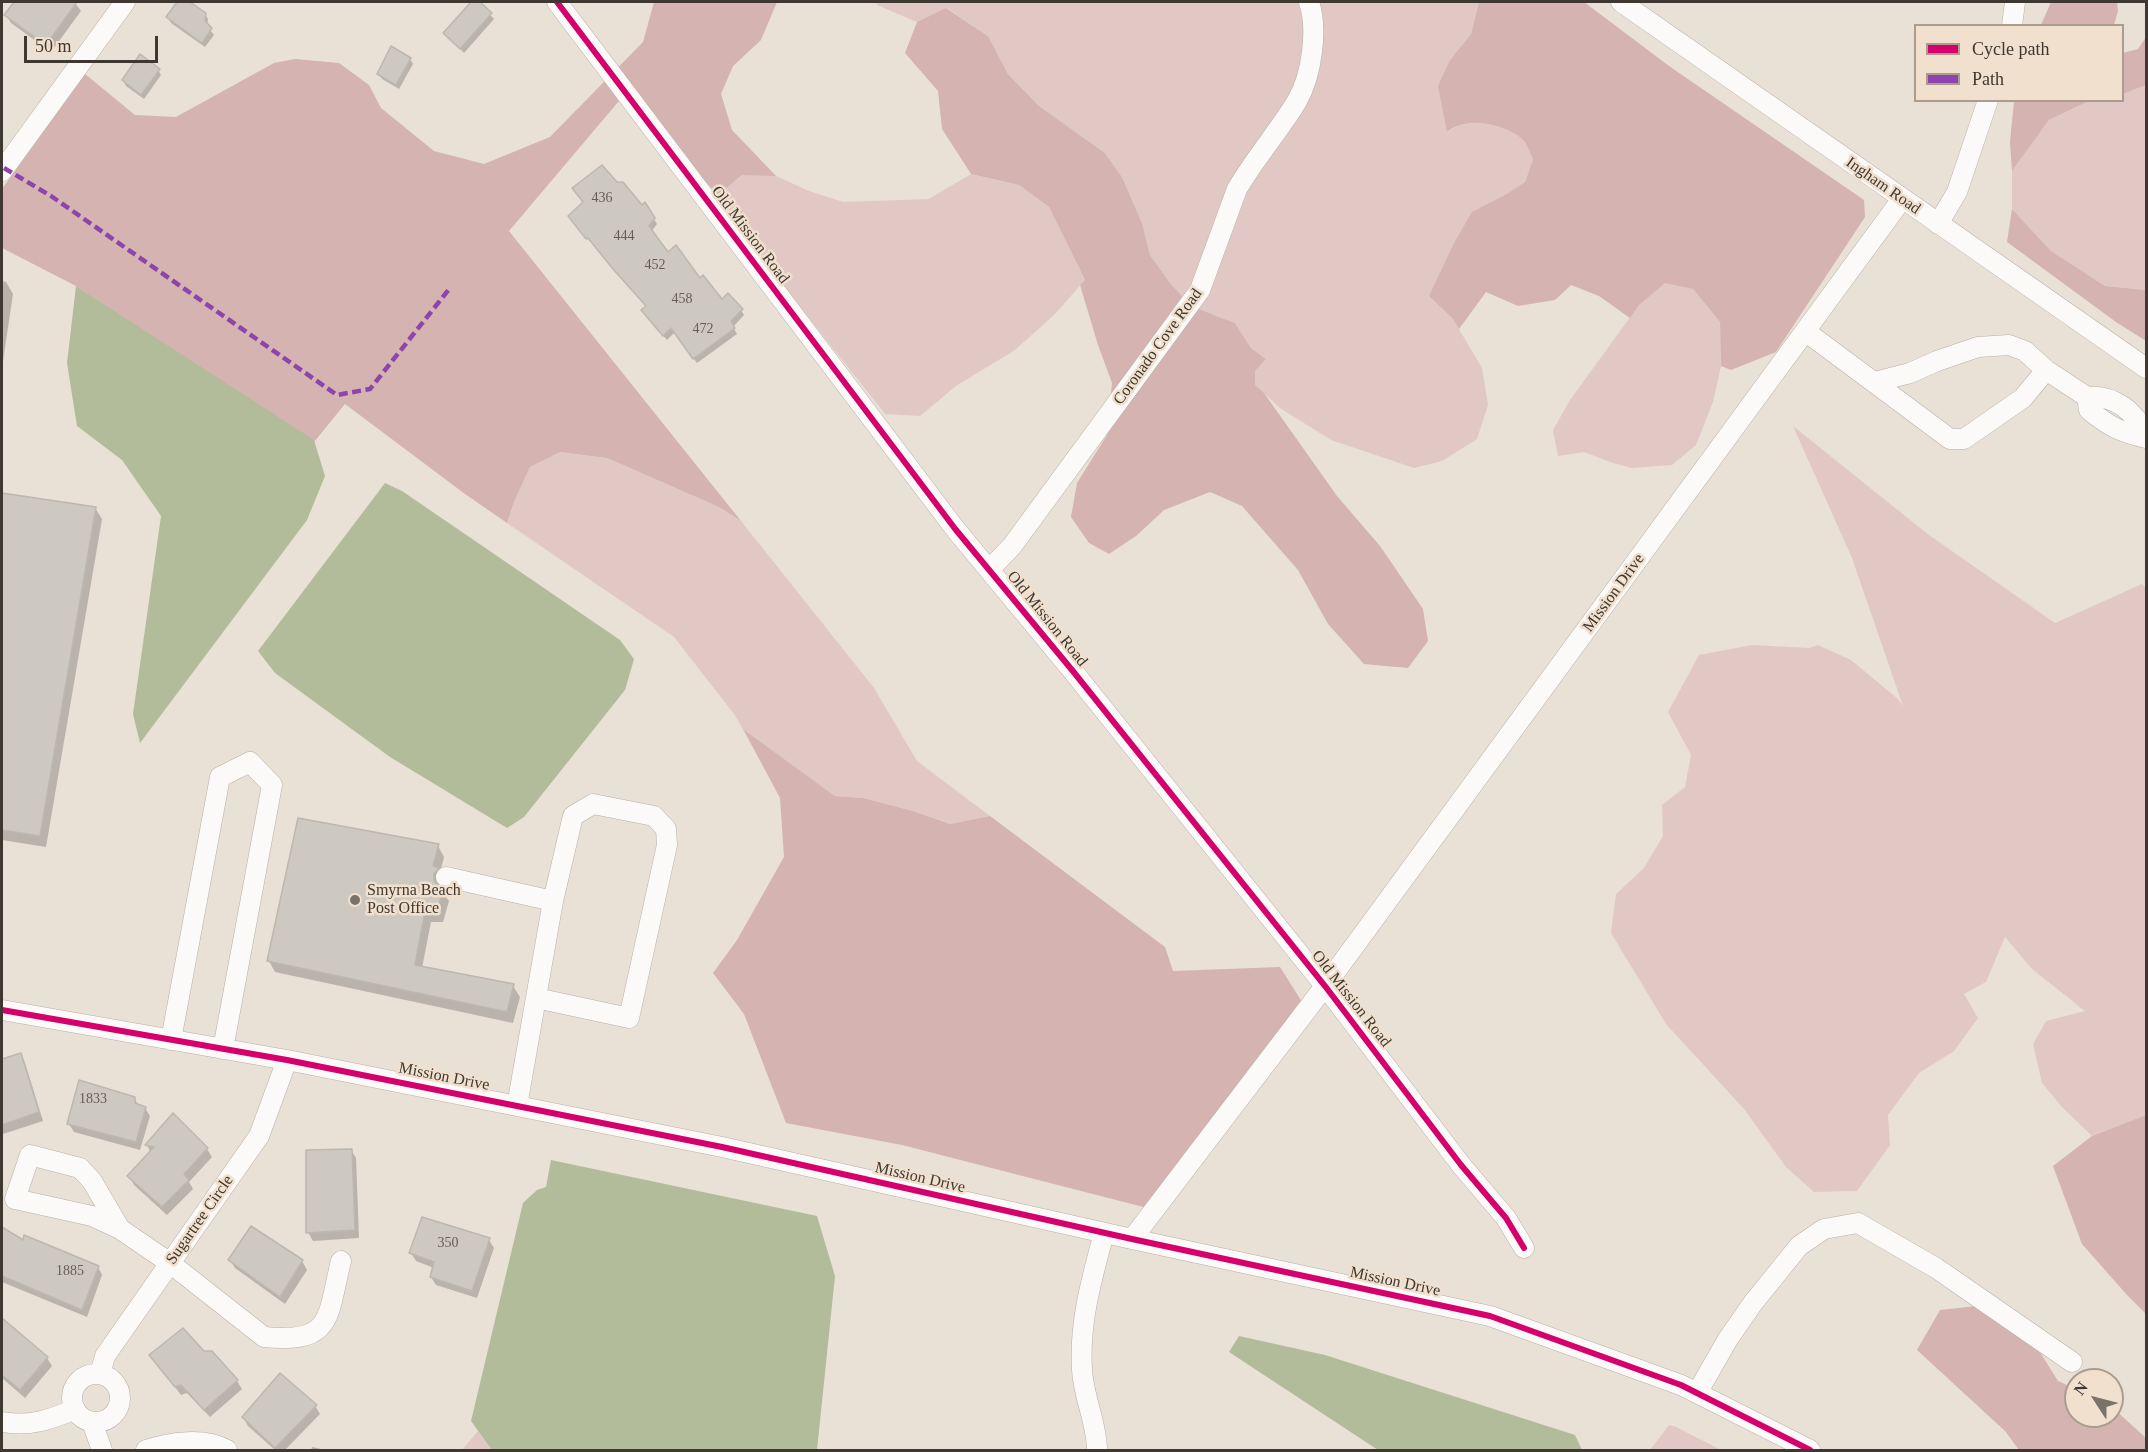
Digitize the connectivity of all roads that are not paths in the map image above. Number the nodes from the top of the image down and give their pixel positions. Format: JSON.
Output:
{"nodes":[{"id":1,"x":125,"y":2,"type":"edge"},
{"id":2,"x":557,"y":2,"type":"edge"},
{"id":3,"x":1309,"y":2,"type":"edge"},
{"id":4,"x":1621,"y":2,"type":"edge"},
{"id":5,"x":2016,"y":2,"type":"edge"},
{"id":6,"x":2012,"y":24,"type":"edge"},
{"id":7,"x":1987,"y":102,"type":"edge"},
{"id":8,"x":2,"y":171,"type":"edge"},
{"id":9,"x":1902,"y":199,"type":"junction"},
{"id":10,"x":1938,"y":224,"type":"junction"},
{"id":11,"x":1805,"y":331,"type":"junction"},
{"id":12,"x":2146,"y":368,"type":"edge"},
{"id":13,"x":2046,"y":370,"type":"junction"},
{"id":14,"x":1875,"y":382,"type":"junction"},
{"id":15,"x":2146,"y":437,"type":"edge"},
{"id":16,"x":989,"y":570,"type":"junction"},
{"id":17,"x":446,"y":877,"type":"dead end"},
{"id":18,"x":553,"y":901,"type":"junction"},
{"id":19,"x":1325,"y":986,"type":"junction"},
{"id":20,"x":536,"y":998,"type":"junction"},
{"id":21,"x":2,"y":1010,"type":"edge"},
{"id":22,"x":171,"y":1040,"type":"junction"},
{"id":23,"x":223,"y":1049,"type":"junction"},
{"id":24,"x":287,"y":1060,"type":"junction"},
{"id":25,"x":517,"y":1106,"type":"junction"},
{"id":26,"x":120,"y":1229,"type":"junction"},
{"id":27,"x":1104,"y":1233,"type":"junction"},
{"id":28,"x":1132,"y":1239,"type":"junction"},
{"id":29,"x":1524,"y":1248,"type":"dead end"},
{"id":30,"x":341,"y":1261,"type":"dead end"},
{"id":31,"x":170,"y":1263,"type":"junction"},
{"id":32,"x":2072,"y":1362,"type":"dead end"},
{"id":33,"x":100,"y":1374,"type":"junction"},
{"id":34,"x":1697,"y":1393,"type":"junction"},
{"id":35,"x":75,"y":1409,"type":"junction"},
{"id":36,"x":2,"y":1422,"type":"edge"},
{"id":37,"x":92,"y":1422,"type":"junction"},
{"id":38,"x":102,"y":1450,"type":"edge"},
{"id":39,"x":146,"y":1450,"type":"edge"},
{"id":40,"x":227,"y":1450,"type":"edge"},
{"id":41,"x":1097,"y":1450,"type":"edge"},
{"id":42,"x":1810,"y":1450,"type":"edge"}],
"edges":[{"from":1,"to":8,"type":"street"},
{"from":2,"to":16,"type":"street","name":"Old Mission Road"},
{"from":3,"to":16,"type":"street","name":"Coronado Cove Road"},
{"from":4,"to":9,"type":"street","name":"Ingham Road"},
{"from":5,"to":6,"type":"street"},
{"from":7,"to":10,"type":"street"},
{"from":9,"to":10,"type":"street","name":"Ingham Road"},
{"from":9,"to":11,"type":"street","name":"Mission Drive"},
{"from":10,"to":12,"type":"street","name":"Ingham Road"},
{"from":11,"to":14,"type":"street"},
{"from":11,"to":19,"type":"street","name":"Mission Drive"},
{"from":13,"to":14,"type":"street"},
{"from":13,"to":14,"type":"street"},
{"from":13,"to":15,"type":"street"},
{"from":16,"to":19,"type":"street","name":"Old Mission Road"},
{"from":17,"to":18,"type":"street"},
{"from":18,"to":20,"type":"street"},
{"from":18,"to":20,"type":"street"},
{"from":19,"to":28,"type":"street","name":"Mission Drive"},
{"from":19,"to":29,"type":"street","name":"Old Mission Road"},
{"from":20,"to":25,"type":"street"},
{"from":21,"to":22,"type":"street","name":"Mission Drive"},
{"from":22,"to":23,"type":"street","name":"Mission Drive"},
{"from":22,"to":23,"type":"street"},
{"from":23,"to":24,"type":"street","name":"Mission Drive"},
{"from":24,"to":25,"type":"street","name":"Mission Drive"},
{"from":24,"to":31,"type":"street","name":"Sugartree Circle"},
{"from":25,"to":27,"type":"street","name":"Mission Drive"},
{"from":26,"to":26,"type":"street"},
{"from":26,"to":31,"type":"street"},
{"from":27,"to":28,"type":"street","name":"Mission Drive"},
{"from":27,"to":41,"type":"street"},
{"from":28,"to":34,"type":"street","name":"Mission Drive"},
{"from":30,"to":31,"type":"street"},
{"from":31,"to":33,"type":"street","name":"Sugartree Circle"},
{"from":32,"to":34,"type":"street"},
{"from":33,"to":35,"type":"street"},
{"from":33,"to":37,"type":"street"},
{"from":34,"to":42,"type":"street","name":"Mission Drive"},
{"from":35,"to":36,"type":"street"},
{"from":35,"to":37,"type":"street"},
{"from":37,"to":38,"type":"street"},
{"from":39,"to":40,"type":"street"}]}
